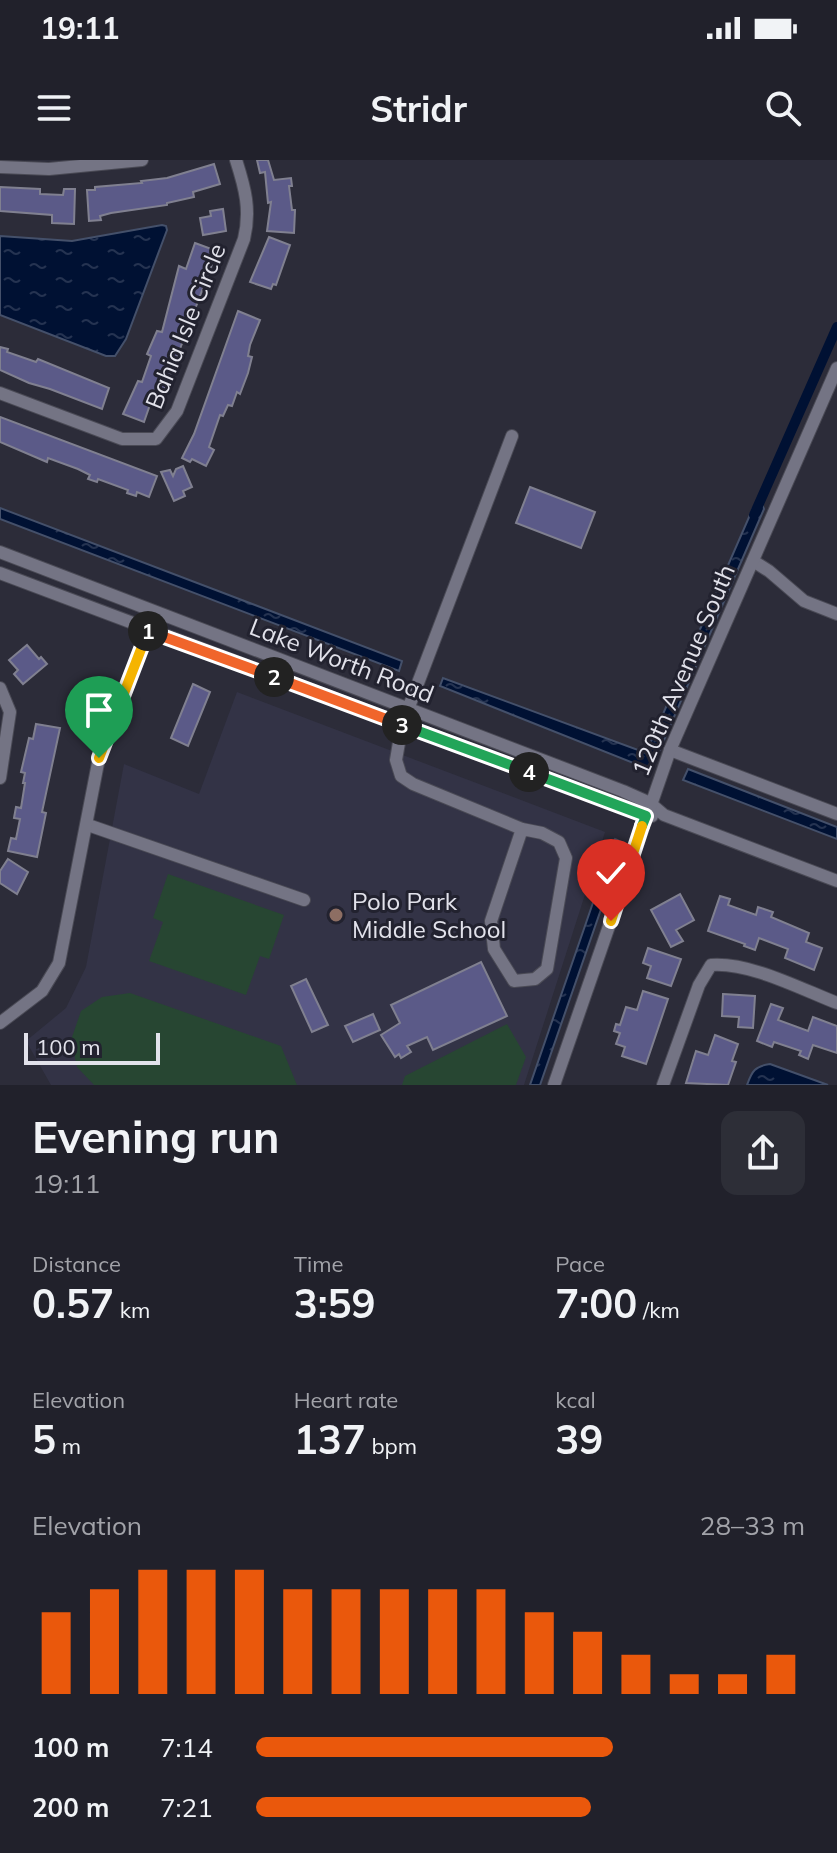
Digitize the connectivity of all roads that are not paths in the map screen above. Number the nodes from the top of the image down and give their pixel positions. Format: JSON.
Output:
{"nodes":[{"id":1,"x":142,"y":160,"type":"edge"},
{"id":2,"x":236,"y":160,"type":"edge"},
{"id":3,"x":82,"y":164,"type":"edge"},
{"id":4,"x":0,"y":167,"type":"edge"},
{"id":5,"x":837,"y":368,"type":"edge"},
{"id":6,"x":834,"y":386,"type":"edge"},
{"id":7,"x":0,"y":393,"type":"edge"},
{"id":8,"x":512,"y":436,"type":"dead end"},
{"id":9,"x":0,"y":552,"type":"edge"},
{"id":10,"x":753,"y":561,"type":"junction"},
{"id":11,"x":0,"y":573,"type":"edge"},
{"id":12,"x":156,"y":612,"type":"junction"},
{"id":13,"x":837,"y":614,"type":"edge"},
{"id":14,"x":148,"y":630,"type":"junction"},
{"id":15,"x":0,"y":688,"type":"edge"},
{"id":16,"x":407,"y":709,"type":"junction"},
{"id":17,"x":402,"y":725,"type":"junction"},
{"id":18,"x":670,"y":750,"type":"junction"},
{"id":19,"x":0,"y":778,"type":"edge"},
{"id":20,"x":648,"y":809,"type":"junction"},
{"id":21,"x":837,"y":814,"type":"edge"},
{"id":22,"x":88,"y":825,"type":"junction"},
{"id":23,"x":522,"y":829,"type":"junction"},
{"id":24,"x":837,"y":881,"type":"edge"},
{"id":25,"x":304,"y":900,"type":"dead end"},
{"id":26,"x":837,"y":1003,"type":"edge"},
{"id":27,"x":0,"y":1023,"type":"edge"},
{"id":28,"x":554,"y":1085,"type":"edge"},
{"id":29,"x":663,"y":1085,"type":"edge"}],
"edges":[{"from":1,"to":3,"type":"street"},
{"from":2,"to":7,"type":"street","name":"Bahia Isle Circle"},
{"from":3,"to":4,"type":"street"},
{"from":5,"to":6,"type":"street","name":"120th Avenue South"},
{"from":6,"to":10,"type":"street","name":"120th Avenue South"},
{"from":8,"to":16,"type":"street"},
{"from":9,"to":12,"type":"street","name":"Lake Worth Road"},
{"from":10,"to":13,"type":"street"},
{"from":10,"to":18,"type":"street","name":"120th Avenue South"},
{"from":11,"to":14,"type":"street","name":"Lake Worth Road"},
{"from":12,"to":14,"type":"street"},
{"from":12,"to":16,"type":"street","name":"Lake Worth Road"},
{"from":14,"to":17,"type":"street","name":"Lake Worth Road"},
{"from":14,"to":22,"type":"street"},
{"from":15,"to":19,"type":"street"},
{"from":16,"to":17,"type":"street"},
{"from":16,"to":20,"type":"street","name":"Lake Worth Road"},
{"from":17,"to":20,"type":"street","name":"Lake Worth Road"},
{"from":17,"to":23,"type":"street"},
{"from":18,"to":20,"type":"street","name":"120th Avenue South"},
{"from":18,"to":21,"type":"street"},
{"from":20,"to":24,"type":"street","name":"Lake Worth Road"},
{"from":20,"to":28,"type":"street","name":"120th Avenue South"},
{"from":22,"to":25,"type":"street"},
{"from":22,"to":27,"type":"street"},
{"from":23,"to":23,"type":"street"},
{"from":26,"to":29,"type":"street"}]}
